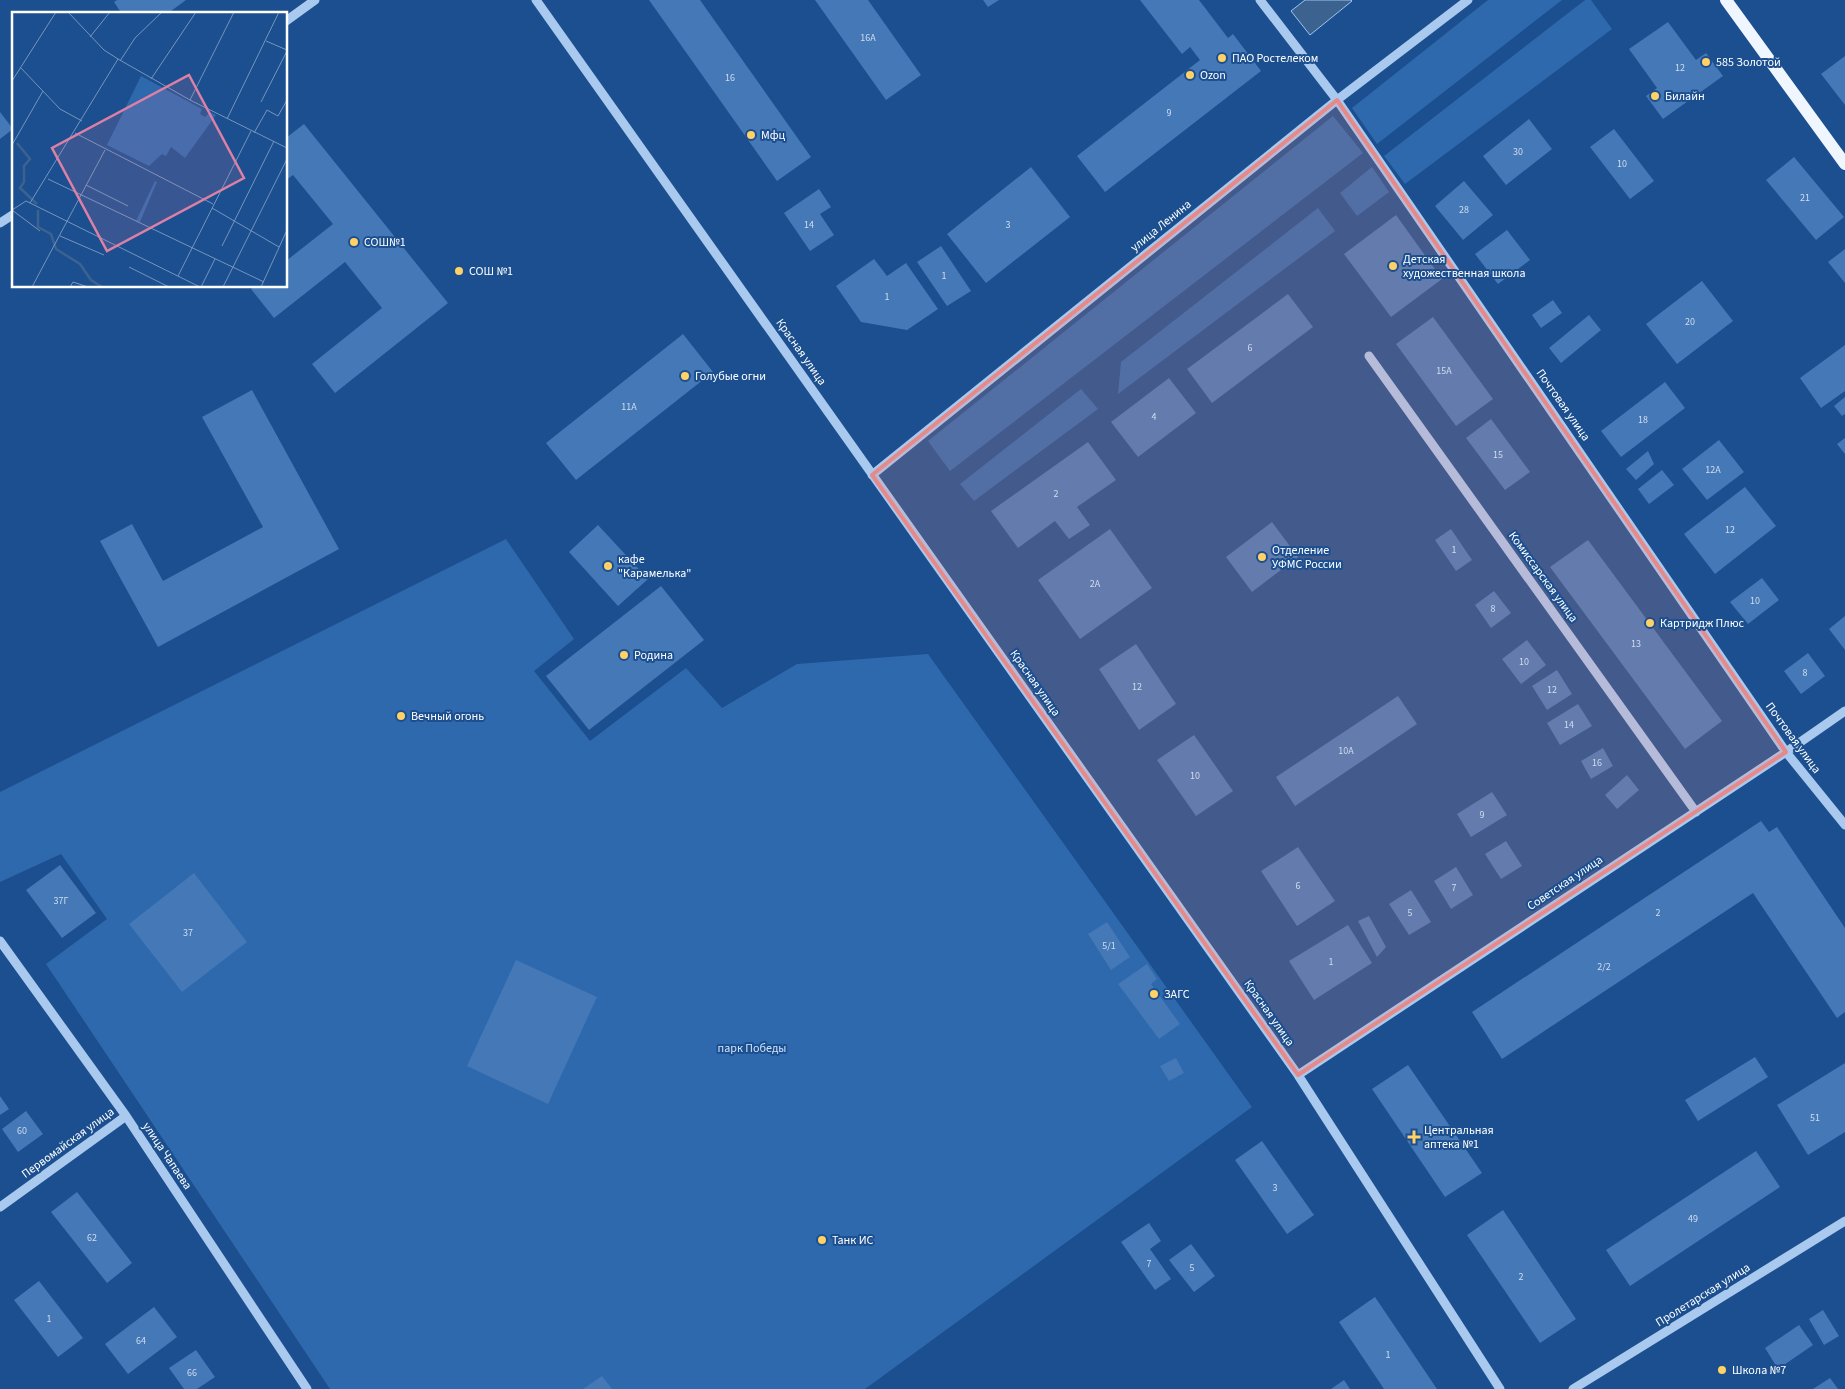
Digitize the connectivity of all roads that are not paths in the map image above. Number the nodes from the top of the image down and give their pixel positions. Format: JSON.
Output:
{"nodes":[{"id":1,"x":315,"y":0,"type":"edge"},
{"id":2,"x":536,"y":0,"type":"edge"},
{"id":3,"x":1260,"y":0,"type":"edge"},
{"id":4,"x":1468,"y":0,"type":"edge"},
{"id":5,"x":1726,"y":0,"type":"edge"},
{"id":6,"x":288,"y":19,"type":"edge"},
{"id":7,"x":1337,"y":100,"type":"junction"},
{"id":8,"x":1845,"y":164,"type":"edge"},
{"id":9,"x":12,"y":215,"type":"edge"},
{"id":10,"x":0,"y":224,"type":"edge"},
{"id":11,"x":1369,"y":356,"type":"dead end"},
{"id":12,"x":872,"y":475,"type":"junction"},
{"id":13,"x":1845,"y":711,"type":"edge"},
{"id":14,"x":1786,"y":752,"type":"junction"},
{"id":15,"x":1696,"y":812,"type":"junction"},
{"id":16,"x":1845,"y":825,"type":"edge"},
{"id":17,"x":0,"y":941,"type":"edge"},
{"id":18,"x":1298,"y":1075,"type":"junction"},
{"id":19,"x":126,"y":1116,"type":"junction"},
{"id":20,"x":0,"y":1207,"type":"edge"},
{"id":21,"x":1845,"y":1221,"type":"edge"},
{"id":22,"x":307,"y":1389,"type":"edge"},
{"id":23,"x":1500,"y":1389,"type":"edge"},
{"id":24,"x":1573,"y":1389,"type":"edge"}],
"edges":[{"from":1,"to":6,"type":"street"},
{"from":2,"to":12,"type":"street","name":"Красная улица"},
{"from":3,"to":7,"type":"street","name":"Почтовая улица"},
{"from":4,"to":7,"type":"street","name":"улица Ленина"},
{"from":5,"to":8,"type":"main road"},
{"from":7,"to":12,"type":"street","name":"улица Ленина"},
{"from":7,"to":14,"type":"street","name":"Почтовая улица"},
{"from":9,"to":10,"type":"street"},
{"from":11,"to":15,"type":"street","name":"Комиссарская улица"},
{"from":12,"to":18,"type":"street","name":"Красная улица"},
{"from":13,"to":14,"type":"street","name":"Советская улица"},
{"from":14,"to":15,"type":"street","name":"Советская улица"},
{"from":14,"to":16,"type":"street","name":"Почтовая улица"},
{"from":15,"to":18,"type":"street","name":"Советская улица"},
{"from":17,"to":19,"type":"street","name":"улица Чапаева"},
{"from":18,"to":23,"type":"street","name":"Красная улица"},
{"from":19,"to":20,"type":"street","name":"Первомайская улица"},
{"from":19,"to":22,"type":"street","name":"улица Чапаева"},
{"from":21,"to":24,"type":"street","name":"Пролетарская улица"}]}
